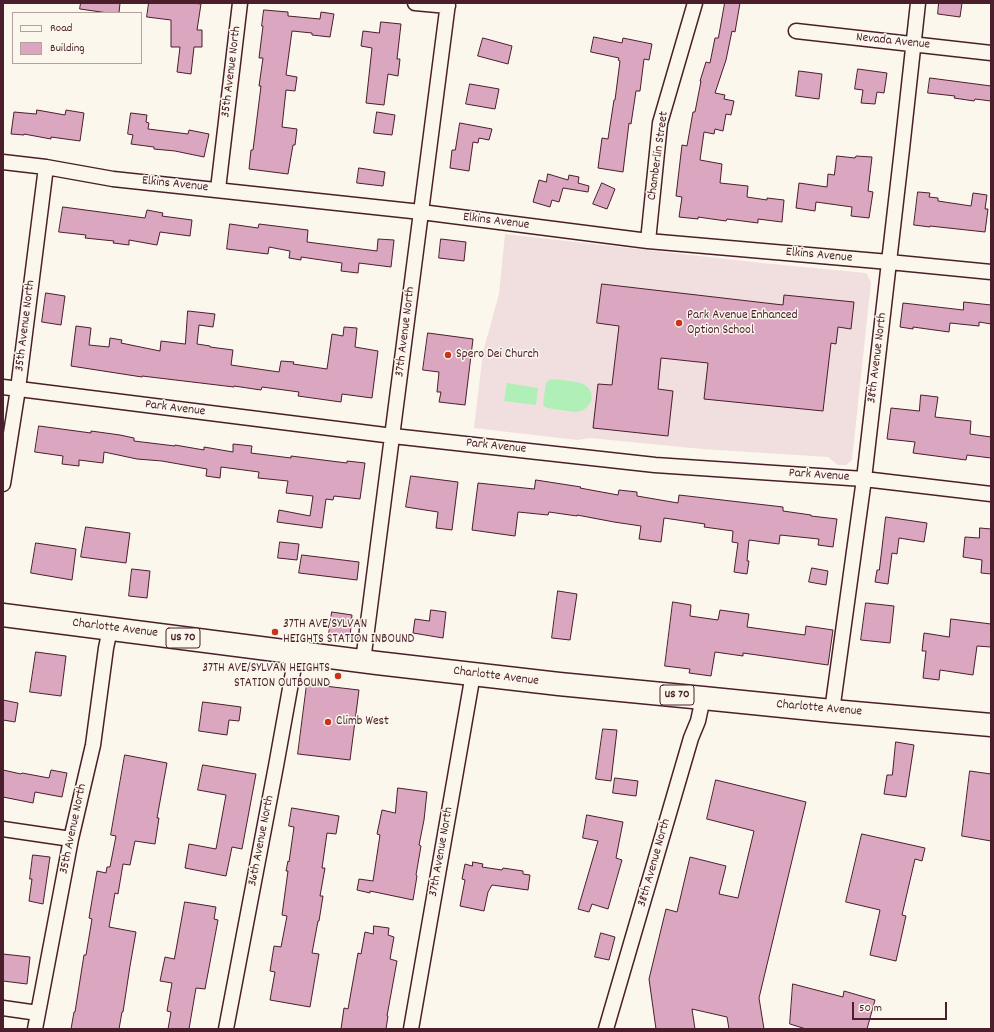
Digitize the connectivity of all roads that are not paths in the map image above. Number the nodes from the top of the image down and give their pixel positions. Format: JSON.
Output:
{"nodes":[{"id":1,"x":240,"y":3,"type":"edge"},
{"id":2,"x":415,"y":3,"type":"edge"},
{"id":3,"x":695,"y":3,"type":"edge"},
{"id":4,"x":918,"y":3,"type":"edge"},
{"id":5,"x":448,"y":5,"type":"edge"},
{"id":6,"x":796,"y":31,"type":"dead end"},
{"id":7,"x":914,"y":44,"type":"junction"},
{"id":8,"x":991,"y":53,"type":"edge"},
{"id":9,"x":3,"y":162,"type":"edge"},
{"id":10,"x":46,"y":167,"type":"junction"},
{"id":11,"x":218,"y":189,"type":"junction"},
{"id":12,"x":421,"y":212,"type":"junction"},
{"id":13,"x":648,"y":241,"type":"junction"},
{"id":14,"x":889,"y":262,"type":"junction"},
{"id":15,"x":991,"y":272,"type":"edge"},
{"id":16,"x":3,"y":387,"type":"edge"},
{"id":17,"x":18,"y":389,"type":"junction"},
{"id":18,"x":393,"y":436,"type":"junction"},
{"id":19,"x":864,"y":479,"type":"junction"},
{"id":20,"x":3,"y":484,"type":"edge"},
{"id":21,"x":991,"y":494,"type":"edge"},
{"id":22,"x":3,"y":615,"type":"edge"},
{"id":23,"x":110,"y":629,"type":"junction"},
{"id":24,"x":292,"y":652,"type":"junction"},
{"id":25,"x":363,"y":662,"type":"junction"},
{"id":26,"x":473,"y":674,"type":"junction"},
{"id":27,"x":703,"y":698,"type":"junction"},
{"id":28,"x":832,"y":712,"type":"junction"},
{"id":29,"x":991,"y":724,"type":"edge"},
{"id":30,"x":3,"y":829,"type":"edge"},
{"id":31,"x":71,"y":839,"type":"junction"},
{"id":32,"x":3,"y":1008,"type":"edge"},
{"id":33,"x":38,"y":1014,"type":"junction"},
{"id":34,"x":35,"y":1029,"type":"edge"},
{"id":35,"x":226,"y":1029,"type":"edge"},
{"id":36,"x":411,"y":1029,"type":"edge"},
{"id":37,"x":606,"y":1029,"type":"edge"}],
"edges":[{"from":1,"to":11,"type":"street","name":"35th Avenue North"},
{"from":2,"to":5,"type":"street"},
{"from":3,"to":13,"type":"street","name":"Chamberlin Street"},
{"from":4,"to":7,"type":"street","name":"38th Avenue North"},
{"from":5,"to":12,"type":"street","name":"37th Avenue North"},
{"from":6,"to":7,"type":"street","name":"Nevada Avenue"},
{"from":7,"to":8,"type":"street","name":"Nevada Avenue"},
{"from":7,"to":14,"type":"street","name":"38th Avenue North"},
{"from":9,"to":10,"type":"street","name":"Elkins Avenue"},
{"from":10,"to":11,"type":"street","name":"Elkins Avenue"},
{"from":10,"to":17,"type":"street","name":"35th Avenue North"},
{"from":11,"to":12,"type":"street","name":"Elkins Avenue"},
{"from":12,"to":13,"type":"street","name":"Elkins Avenue"},
{"from":12,"to":18,"type":"street","name":"37th Avenue North"},
{"from":13,"to":14,"type":"street","name":"Elkins Avenue"},
{"from":14,"to":15,"type":"street","name":"Elkins Avenue"},
{"from":14,"to":19,"type":"street","name":"38th Avenue North"},
{"from":16,"to":17,"type":"street","name":"Park Avenue"},
{"from":17,"to":18,"type":"street","name":"Park Avenue"},
{"from":17,"to":20,"type":"street","name":"35th Avenue North"},
{"from":18,"to":19,"type":"street","name":"Park Avenue"},
{"from":18,"to":25,"type":"street","name":"37th Avenue North"},
{"from":19,"to":21,"type":"street","name":"Park Avenue"},
{"from":19,"to":28,"type":"street","name":"38th Avenue North"},
{"from":22,"to":23,"type":"main road","name":"Charlotte Avenue","number":"US 70"},
{"from":23,"to":24,"type":"main road","name":"Charlotte Avenue","number":"US 70"},
{"from":23,"to":31,"type":"street","name":"35th Avenue North"},
{"from":24,"to":25,"type":"main road","name":"Charlotte Avenue","number":"US 70"},
{"from":24,"to":35,"type":"street","name":"36th Avenue North"},
{"from":25,"to":26,"type":"main road","name":"Charlotte Avenue","number":"US 70"},
{"from":26,"to":27,"type":"main road","name":"Charlotte Avenue","number":"US 70"},
{"from":26,"to":36,"type":"street","name":"37th Avenue North"},
{"from":27,"to":28,"type":"main road","name":"Charlotte Avenue","number":"US 70"},
{"from":27,"to":37,"type":"street","name":"38th Avenue North"},
{"from":28,"to":29,"type":"main road","name":"Charlotte Avenue","number":"US 70"},
{"from":30,"to":31,"type":"street"},
{"from":31,"to":33,"type":"street","name":"35th Avenue North"},
{"from":32,"to":33,"type":"street"},
{"from":33,"to":34,"type":"street","name":"35th Avenue North"}]}
